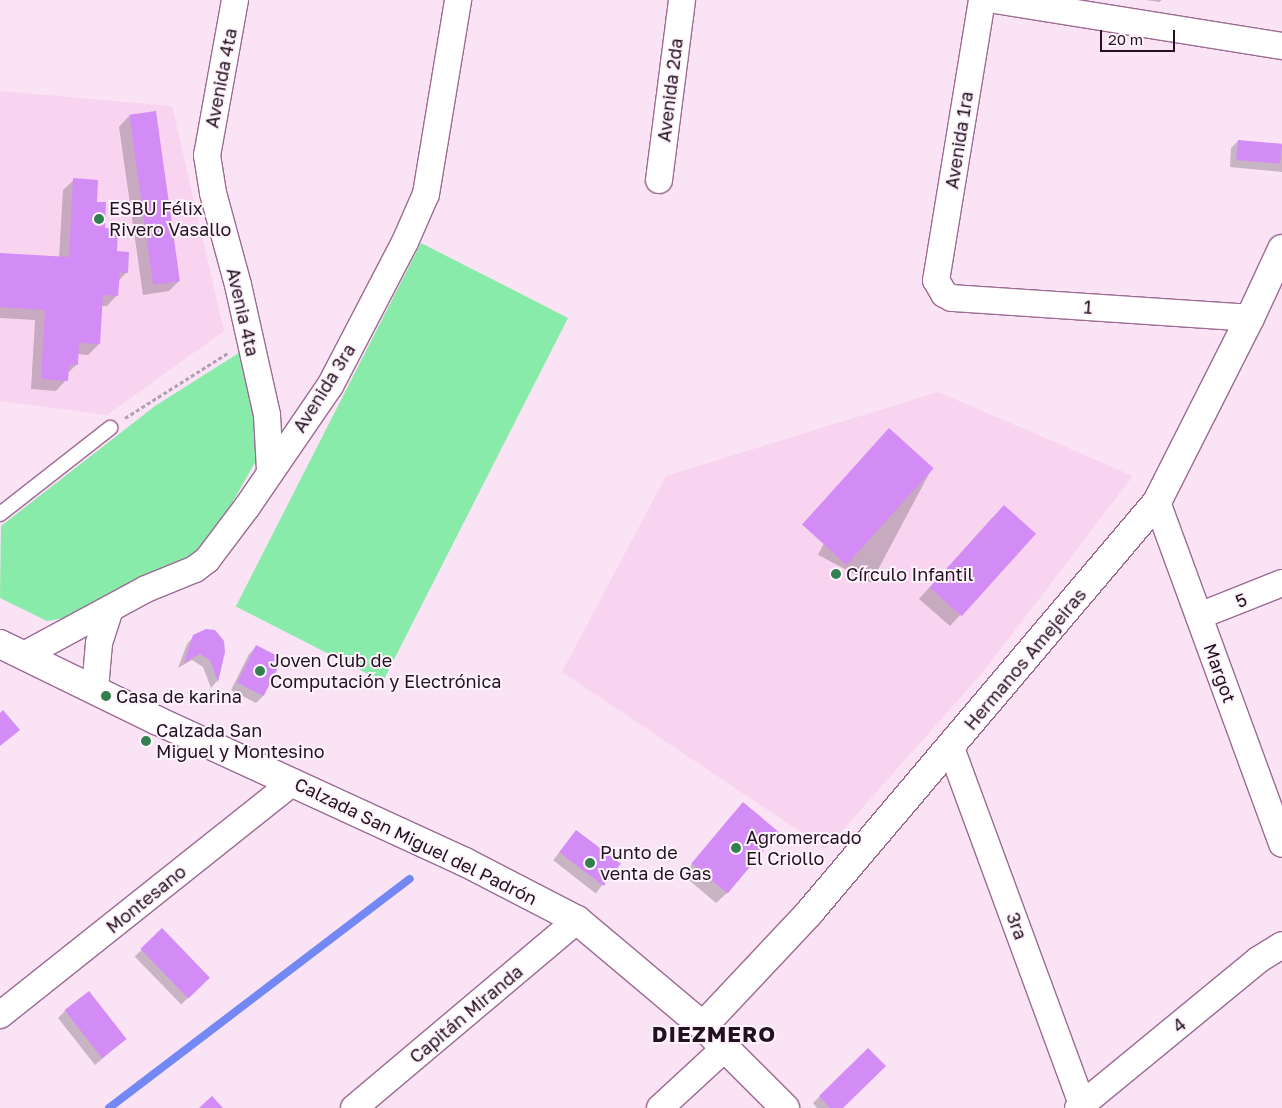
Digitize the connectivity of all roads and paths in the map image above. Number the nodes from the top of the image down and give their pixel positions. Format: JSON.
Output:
{"nodes":[{"id":1,"x":235,"y":0,"type":"edge"},
{"id":2,"x":458,"y":0,"type":"edge"},
{"id":3,"x":682,"y":0,"type":"edge"},
{"id":4,"x":982,"y":0,"type":"edge"},
{"id":5,"x":994,"y":0,"type":"edge"},
{"id":6,"x":1282,"y":46,"type":"edge"},
{"id":7,"x":208,"y":155,"type":"joint"},
{"id":8,"x":659,"y":180,"type":"dead end"},
{"id":9,"x":1282,"y":249,"type":"edge"},
{"id":10,"x":936,"y":280,"type":"joint"},
{"id":11,"x":1250,"y":318,"type":"junction"},
{"id":12,"x":231,"y":351,"type":"dead end"},
{"id":13,"x":110,"y":428,"type":"joint"},
{"id":14,"x":270,"y":471,"type":"junction"},
{"id":15,"x":1157,"y":502,"type":"junction"},
{"id":16,"x":0,"y":514,"type":"edge"},
{"id":17,"x":1282,"y":583,"type":"edge"},
{"id":18,"x":110,"y":609,"type":"junction"},
{"id":19,"x":1199,"y":616,"type":"junction"},
{"id":20,"x":12,"y":649,"type":"edge"},
{"id":21,"x":95,"y":689,"type":"junction"},
{"id":22,"x":951,"y":748,"type":"junction"},
{"id":23,"x":293,"y":782,"type":"junction"},
{"id":24,"x":1282,"y":844,"type":"edge"},
{"id":25,"x":577,"y":920,"type":"junction"},
{"id":26,"x":1282,"y":945,"type":"edge"},
{"id":27,"x":0,"y":1015,"type":"edge"},
{"id":28,"x":704,"y":1026,"type":"junction"},
{"id":29,"x":726,"y":1047,"type":"junction"},
{"id":30,"x":1080,"y":1106,"type":"edge"},
{"id":31,"x":354,"y":1108,"type":"edge"},
{"id":32,"x":660,"y":1108,"type":"edge"},
{"id":33,"x":785,"y":1108,"type":"edge"}],
"edges":[{"from":1,"to":7,"type":"street","name":"Avenida 4ta"},
{"from":2,"to":14,"type":"street","name":"Avenida 3ra"},
{"from":3,"to":8,"type":"street","name":"Avenida 2da"},
{"from":4,"to":10,"type":"street","name":"Avenida 1ra"},
{"from":5,"to":6,"type":"street"},
{"from":7,"to":14,"type":"street","name":"Avenia 4ta"},
{"from":9,"to":11,"type":"street","name":"Hermanos Amejeiras"},
{"from":10,"to":11,"type":"street","name":"1"},
{"from":11,"to":15,"type":"street","name":"Hermanos Amejeiras"},
{"from":12,"to":13,"type":"path"},
{"from":13,"to":16,"type":"lane"},
{"from":14,"to":18,"type":"street","name":"Avenida 3ra"},
{"from":15,"to":19,"type":"street","name":"Margot"},
{"from":15,"to":22,"type":"street","name":"Hermanos Amejeiras"},
{"from":17,"to":19,"type":"street","name":"5"},
{"from":18,"to":20,"type":"street","name":"Avenida 3ra"},
{"from":18,"to":21,"type":"street"},
{"from":19,"to":24,"type":"street","name":"Margot"},
{"from":20,"to":21,"type":"street","name":"Calzada San Miguel del Padrón"},
{"from":21,"to":23,"type":"street","name":"Calzada San Miguel del Padrón"},
{"from":22,"to":28,"type":"street","name":"Hermanos Amejeiras"},
{"from":22,"to":30,"type":"street","name":"3ra"},
{"from":23,"to":25,"type":"street","name":"Calzada San Miguel del Padrón"},
{"from":23,"to":27,"type":"street","name":"Montesano"},
{"from":25,"to":28,"type":"street","name":"Calzada San Miguel del Padrón"},
{"from":25,"to":31,"type":"street","name":"Capitán Miranda"},
{"from":26,"to":30,"type":"street","name":"4"},
{"from":28,"to":29,"type":"street","name":"Calzada San Miguel del Padrón"},
{"from":29,"to":32,"type":"street"},
{"from":29,"to":33,"type":"street","name":"Calzada San Miguel del Padrón"}]}
